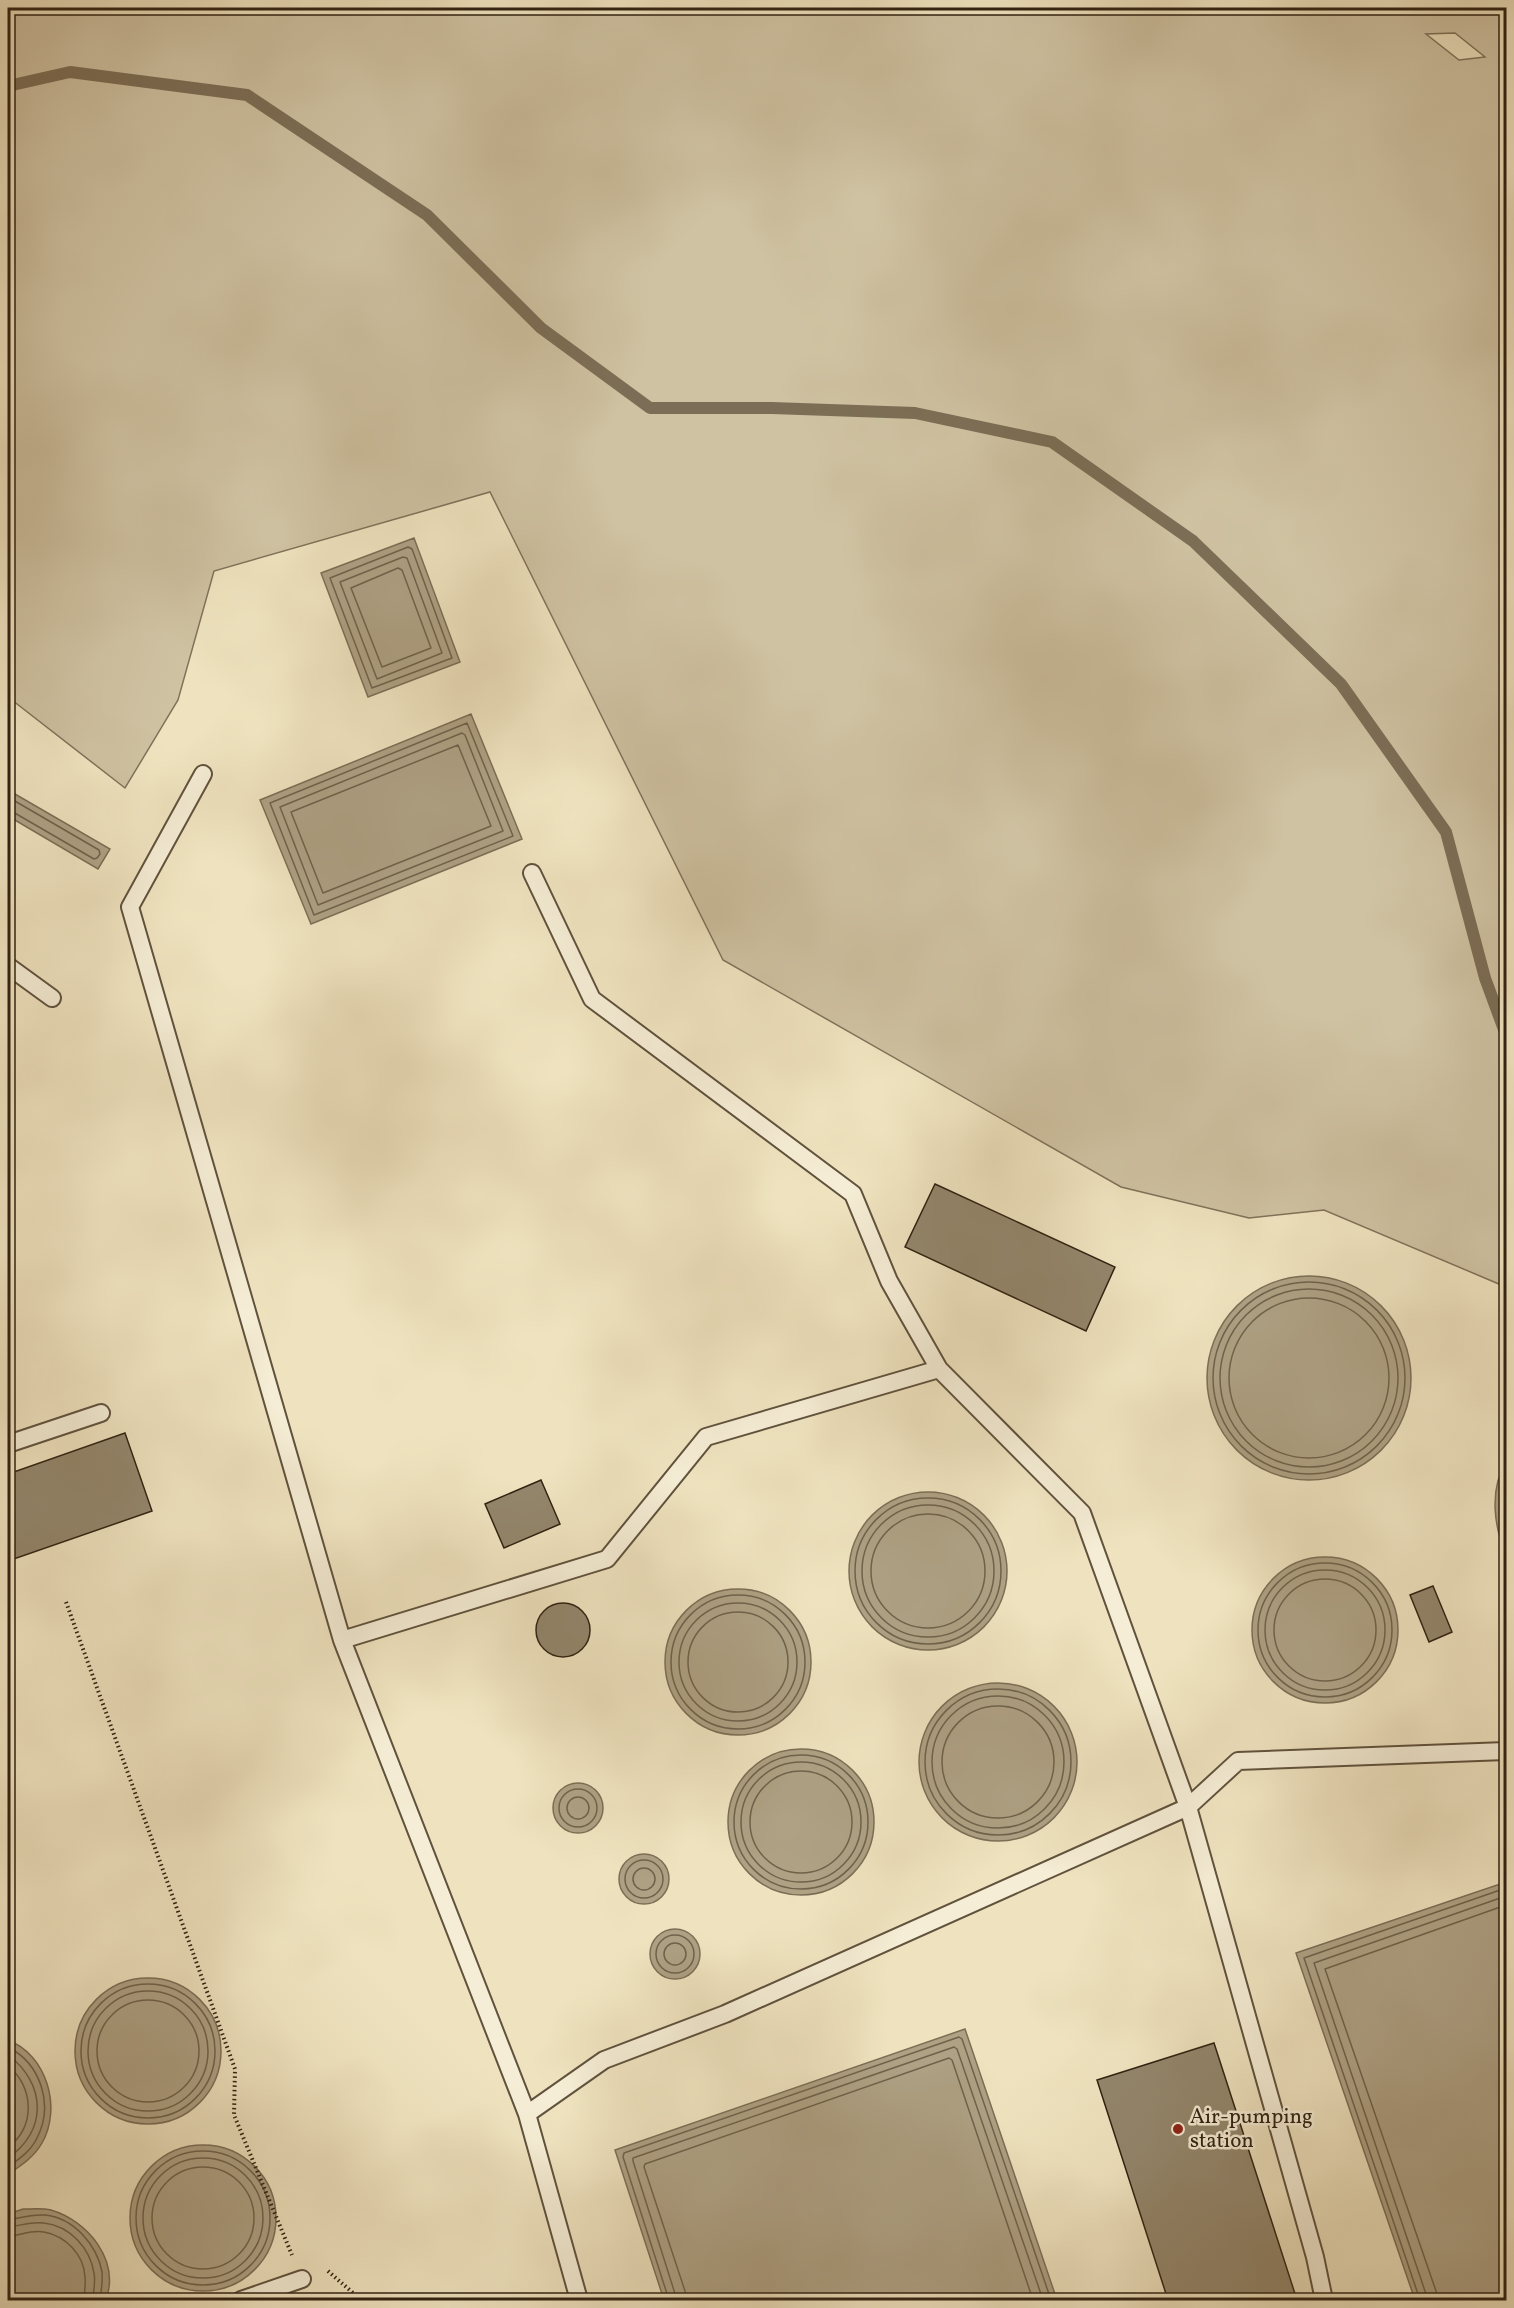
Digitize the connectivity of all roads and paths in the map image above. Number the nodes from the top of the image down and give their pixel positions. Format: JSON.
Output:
{"nodes":[{"id":1,"x":203,"y":774,"type":"dead end"},
{"id":2,"x":532,"y":873,"type":"dead end"},
{"id":3,"x":8,"y":966,"type":"edge"},
{"id":4,"x":52,"y":998,"type":"dead end"},
{"id":5,"x":939,"y":1369,"type":"junction"},
{"id":6,"x":101,"y":1413,"type":"dead end"},
{"id":7,"x":8,"y":1444,"type":"edge"},
{"id":8,"x":66,"y":1602,"type":"dead end"},
{"id":9,"x":342,"y":1640,"type":"junction"},
{"id":10,"x":1506,"y":1751,"type":"edge"},
{"id":11,"x":1188,"y":1807,"type":"junction"},
{"id":12,"x":527,"y":2114,"type":"junction"},
{"id":13,"x":302,"y":2279,"type":"junction"},
{"id":14,"x":240,"y":2301,"type":"edge"},
{"id":15,"x":361,"y":2301,"type":"edge"},
{"id":16,"x":579,"y":2301,"type":"edge"},
{"id":17,"x":1324,"y":2301,"type":"edge"}],
"edges":[{"from":1,"to":9,"type":"lane"},
{"from":2,"to":5,"type":"lane"},
{"from":3,"to":4,"type":"lane"},
{"from":5,"to":9,"type":"lane"},
{"from":5,"to":11,"type":"lane"},
{"from":6,"to":7,"type":"lane"},
{"from":8,"to":13,"type":"path"},
{"from":9,"to":12,"type":"lane"},
{"from":10,"to":11,"type":"lane"},
{"from":11,"to":12,"type":"lane"},
{"from":11,"to":17,"type":"lane"},
{"from":12,"to":16,"type":"lane"},
{"from":13,"to":14,"type":"lane"},
{"from":13,"to":15,"type":"path"}]}
